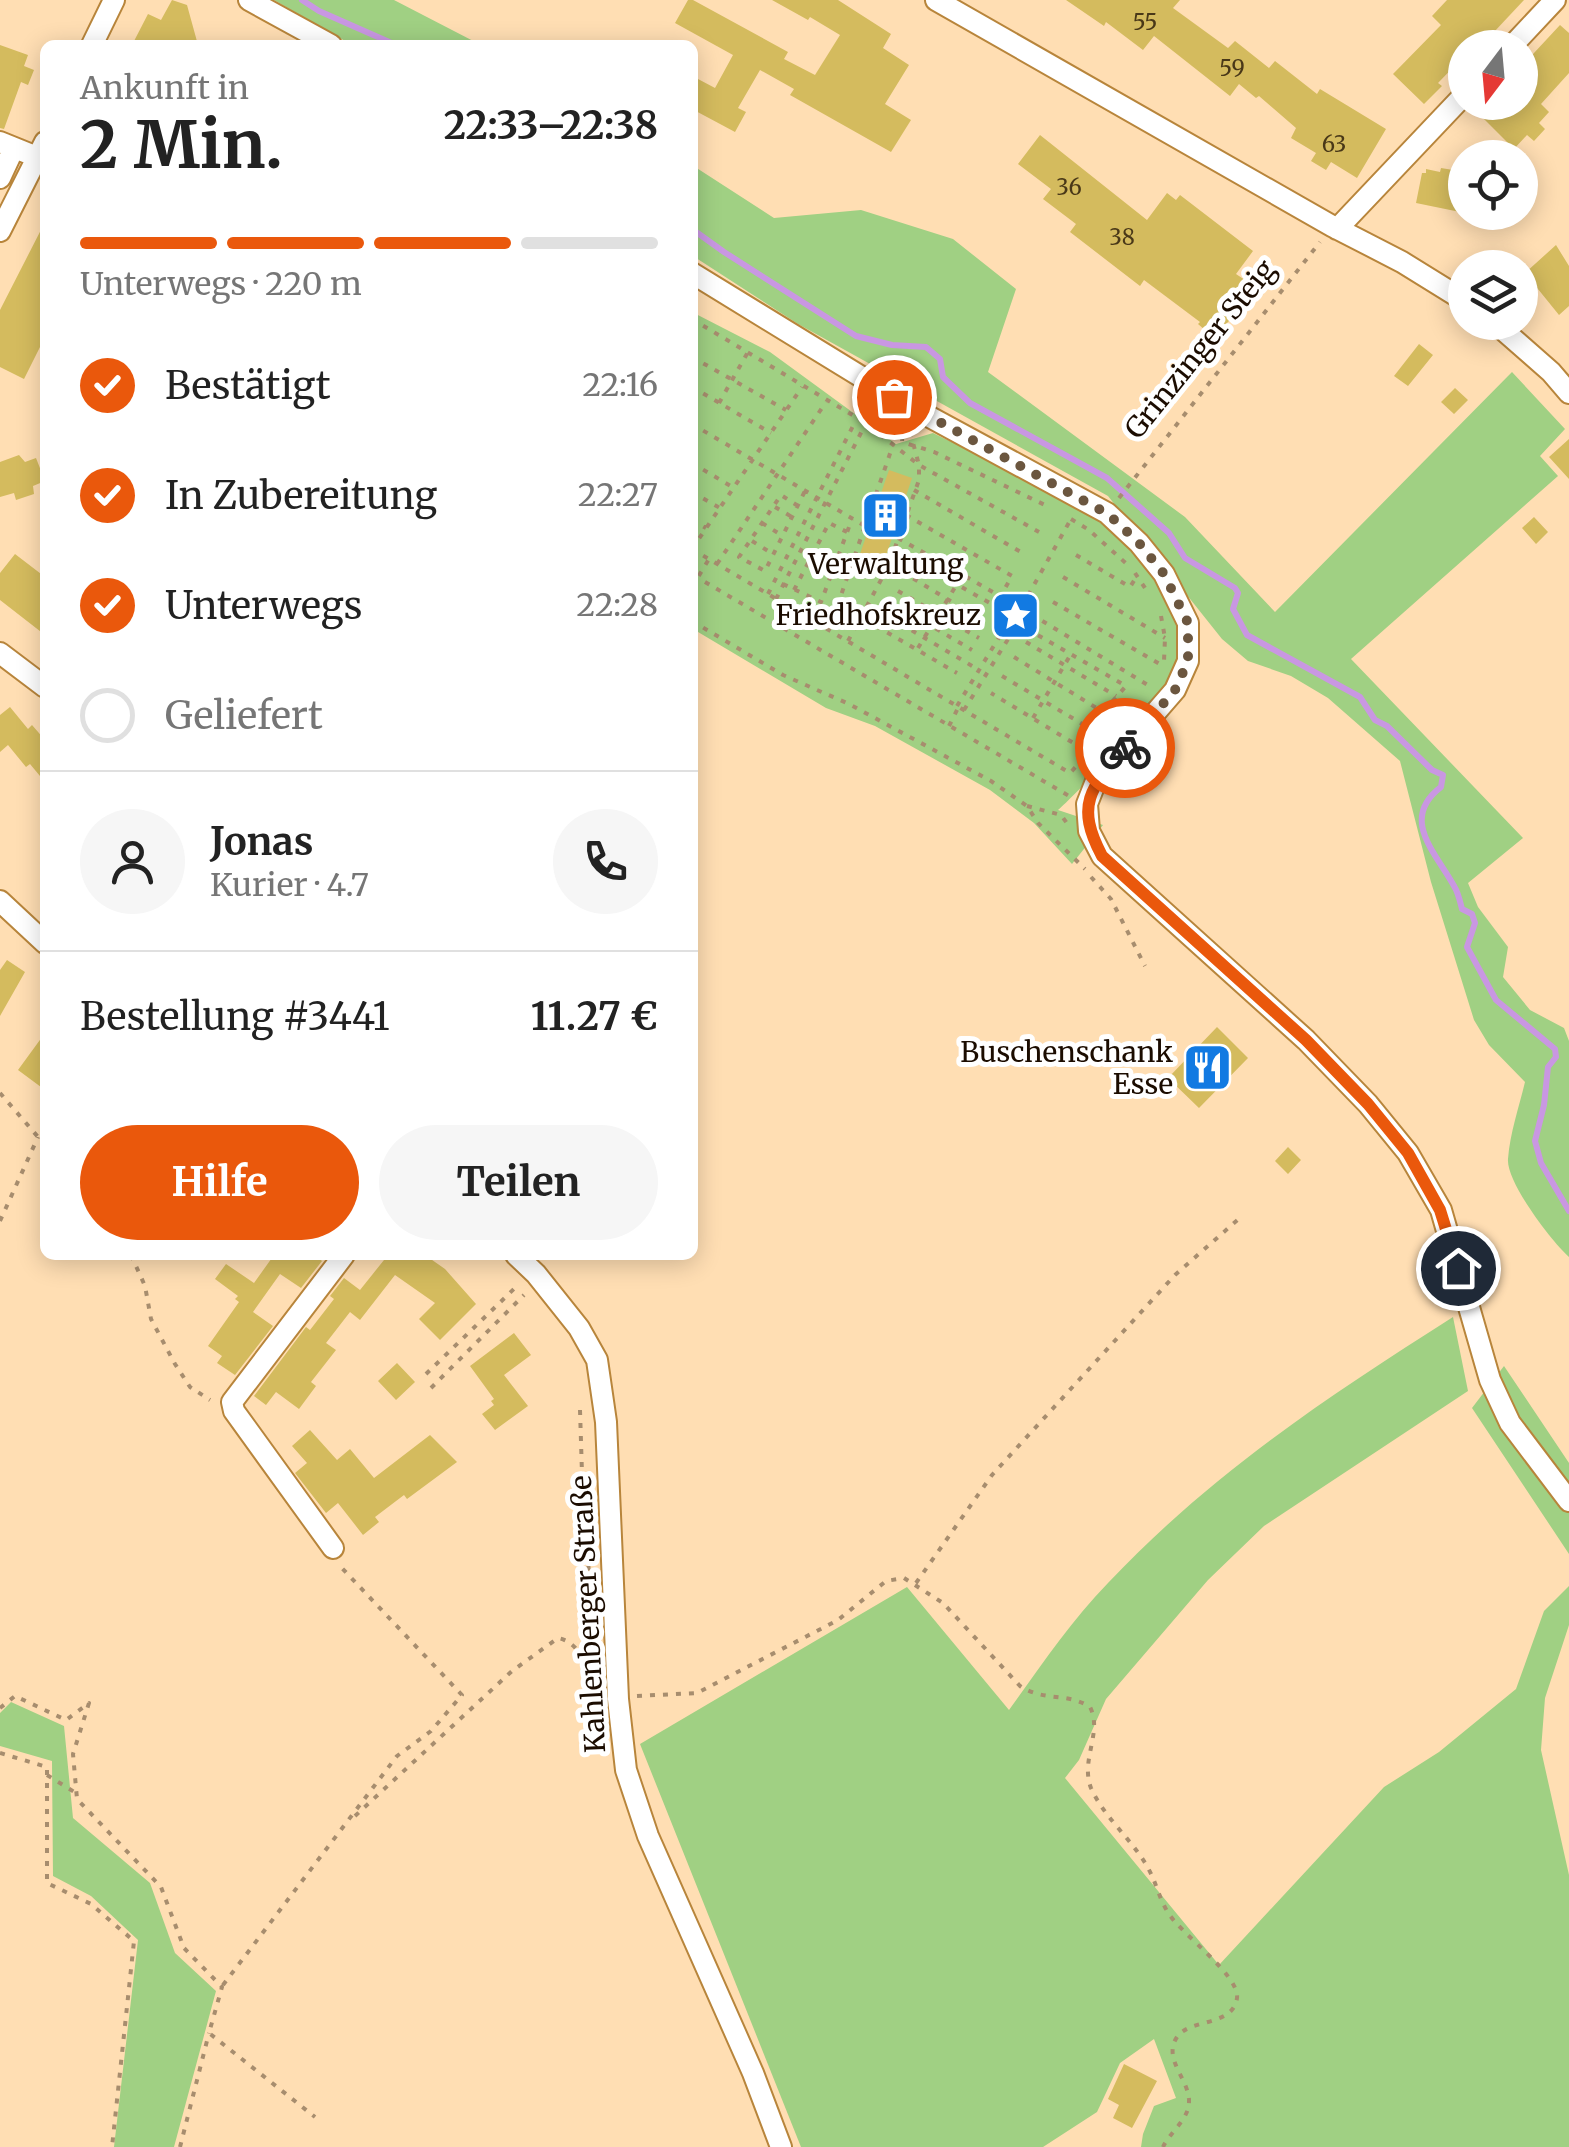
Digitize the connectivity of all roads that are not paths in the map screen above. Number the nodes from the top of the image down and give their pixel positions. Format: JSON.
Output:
{"nodes":[{"id":1,"x":114,"y":0,"type":"edge"},
{"id":2,"x":249,"y":0,"type":"edge"},
{"id":3,"x":936,"y":0,"type":"edge"},
{"id":4,"x":1555,"y":0,"type":"edge"},
{"id":5,"x":1527,"y":30,"type":"edge"},
{"id":6,"x":94,"y":40,"type":"edge"},
{"id":7,"x":322,"y":40,"type":"edge"},
{"id":8,"x":1448,"y":112,"type":"edge"},
{"id":9,"x":7,"y":145,"type":"edge"},
{"id":10,"x":40,"y":149,"type":"edge"},
{"id":11,"x":40,"y":151,"type":"edge"},
{"id":12,"x":0,"y":178,"type":"edge"},
{"id":13,"x":1335,"y":228,"type":"junction"},
{"id":14,"x":0,"y":231,"type":"edge"},
{"id":15,"x":698,"y":277,"type":"edge"},
{"id":16,"x":1448,"y":290,"type":"edge"},
{"id":17,"x":1515,"y":340,"type":"edge"},
{"id":18,"x":1569,"y":393,"type":"edge"},
{"id":19,"x":0,"y":653,"type":"edge"},
{"id":20,"x":40,"y":683,"type":"edge"},
{"id":21,"x":0,"y":901,"type":"edge"},
{"id":22,"x":40,"y":937,"type":"edge"},
{"id":23,"x":340,"y":1260,"type":"edge"},
{"id":24,"x":521,"y":1260,"type":"edge"},
{"id":25,"x":1569,"y":1501,"type":"edge"},
{"id":26,"x":332,"y":1548,"type":"road end"},
{"id":27,"x":781,"y":2147,"type":"edge"}],
"edges":[{"from":1,"to":6,"type":"street"},
{"from":2,"to":7,"type":"street"},
{"from":3,"to":13,"type":"street"},
{"from":4,"to":5,"type":"street"},
{"from":8,"to":13,"type":"street"},
{"from":9,"to":10,"type":"street"},
{"from":9,"to":12,"type":"street"},
{"from":11,"to":14,"type":"street"},
{"from":13,"to":16,"type":"street"},
{"from":15,"to":25,"type":"street"},
{"from":17,"to":18,"type":"street"},
{"from":19,"to":20,"type":"street"},
{"from":21,"to":22,"type":"street"},
{"from":23,"to":26,"type":"street"},
{"from":24,"to":27,"type":"street","name":"Kahlenberger Straße"}]}
